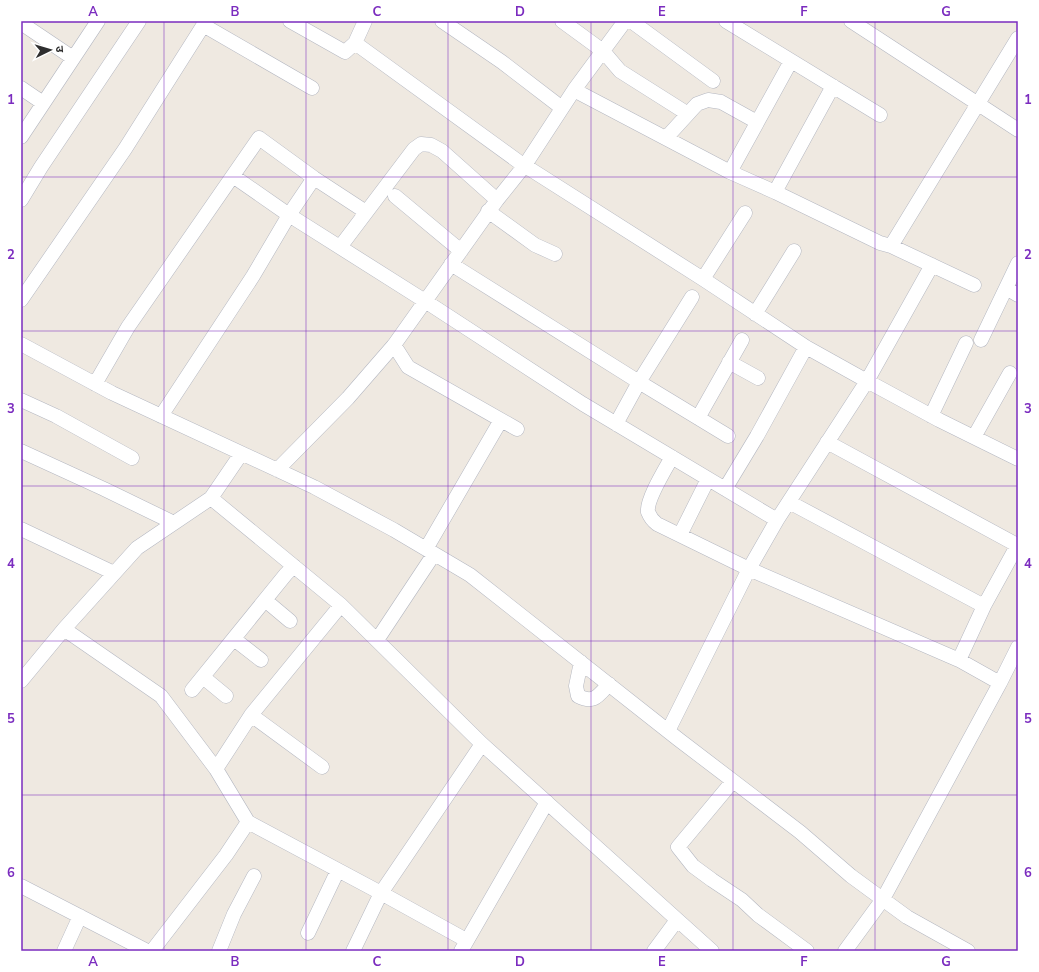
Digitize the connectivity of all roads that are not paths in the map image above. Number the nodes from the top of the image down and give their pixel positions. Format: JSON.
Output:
{"nodes":[{"id":1,"x":98,"y":21,"type":"edge"},
{"id":2,"x":139,"y":21,"type":"edge"},
{"id":3,"x":290,"y":21,"type":"edge"},
{"id":4,"x":365,"y":21,"type":"edge"},
{"id":5,"x":442,"y":21,"type":"edge"},
{"id":6,"x":562,"y":21,"type":"edge"},
{"id":7,"x":625,"y":21,"type":"edge"},
{"id":8,"x":631,"y":21,"type":"edge"},
{"id":9,"x":726,"y":21,"type":"edge"},
{"id":10,"x":851,"y":21,"type":"edge"},
{"id":11,"x":21,"y":23,"type":"edge"},
{"id":12,"x":205,"y":23,"type":"edge"},
{"id":13,"x":1018,"y":38,"type":"edge"},
{"id":14,"x":355,"y":43,"type":"junction"},
{"id":15,"x":603,"y":51,"type":"junction"},
{"id":16,"x":73,"y":58,"type":"junction"},
{"id":17,"x":791,"y":61,"type":"junction"},
{"id":18,"x":713,"y":81,"type":"dead end"},
{"id":19,"x":833,"y":86,"type":"junction"},
{"id":20,"x":21,"y":88,"type":"edge"},
{"id":21,"x":312,"y":88,"type":"dead end"},
{"id":22,"x":574,"y":90,"type":"junction"},
{"id":23,"x":44,"y":103,"type":"junction"},
{"id":24,"x":978,"y":103,"type":"junction"},
{"id":25,"x":562,"y":108,"type":"junction"},
{"id":26,"x":688,"y":114,"type":"junction"},
{"id":27,"x":880,"y":115,"type":"dead end"},
{"id":28,"x":758,"y":122,"type":"junction"},
{"id":29,"x":1018,"y":130,"type":"edge"},
{"id":30,"x":21,"y":137,"type":"edge"},
{"id":31,"x":666,"y":138,"type":"junction"},
{"id":32,"x":525,"y":165,"type":"junction"},
{"id":33,"x":730,"y":172,"type":"junction"},
{"id":34,"x":233,"y":176,"type":"junction"},
{"id":35,"x":314,"y":178,"type":"junction"},
{"id":36,"x":775,"y":192,"type":"junction"},
{"id":37,"x":395,"y":196,"type":"dead end"},
{"id":38,"x":21,"y":200,"type":"edge"},
{"id":39,"x":497,"y":200,"type":"junction"},
{"id":40,"x":488,"y":211,"type":"junction"},
{"id":41,"x":366,"y":212,"type":"junction"},
{"id":42,"x":745,"y":213,"type":"dead end"},
{"id":43,"x":289,"y":215,"type":"junction"},
{"id":44,"x":891,"y":246,"type":"junction"},
{"id":45,"x":340,"y":247,"type":"junction"},
{"id":46,"x":461,"y":251,"type":"junction"},
{"id":47,"x":794,"y":251,"type":"dead end"},
{"id":48,"x":555,"y":254,"type":"dead end"},
{"id":49,"x":1018,"y":263,"type":"edge"},
{"id":50,"x":451,"y":264,"type":"junction"},
{"id":51,"x":932,"y":265,"type":"junction"},
{"id":52,"x":703,"y":279,"type":"junction"},
{"id":53,"x":974,"y":285,"type":"dead end"},
{"id":54,"x":1012,"y":291,"type":"edge"},
{"id":55,"x":692,"y":297,"type":"dead end"},
{"id":56,"x":21,"y":300,"type":"edge"},
{"id":57,"x":425,"y":301,"type":"junction"},
{"id":58,"x":755,"y":314,"type":"junction"},
{"id":59,"x":742,"y":340,"type":"dead end"},
{"id":60,"x":981,"y":340,"type":"dead end"},
{"id":61,"x":966,"y":343,"type":"dead end"},
{"id":62,"x":21,"y":344,"type":"edge"},
{"id":63,"x":394,"y":345,"type":"junction"},
{"id":64,"x":806,"y":347,"type":"junction"},
{"id":65,"x":729,"y":362,"type":"junction"},
{"id":66,"x":1010,"y":373,"type":"dead end"},
{"id":67,"x":758,"y":378,"type":"dead end"},
{"id":68,"x":867,"y":381,"type":"junction"},
{"id":69,"x":639,"y":382,"type":"junction"},
{"id":70,"x":95,"y":384,"type":"junction"},
{"id":71,"x":21,"y":400,"type":"edge"},
{"id":72,"x":161,"y":416,"type":"junction"},
{"id":73,"x":930,"y":416,"type":"junction"},
{"id":74,"x":698,"y":418,"type":"junction"},
{"id":75,"x":501,"y":420,"type":"junction"},
{"id":76,"x":616,"y":424,"type":"junction"},
{"id":77,"x":517,"y":429,"type":"dead end"},
{"id":78,"x":728,"y":436,"type":"dead end"},
{"id":79,"x":974,"y":437,"type":"junction"},
{"id":80,"x":827,"y":442,"type":"junction"},
{"id":81,"x":21,"y":450,"type":"edge"},
{"id":82,"x":241,"y":454,"type":"junction"},
{"id":83,"x":672,"y":457,"type":"junction"},
{"id":84,"x":1017,"y":457,"type":"edge"},
{"id":85,"x":132,"y":458,"type":"dead end"},
{"id":86,"x":276,"y":470,"type":"junction"},
{"id":87,"x":708,"y":479,"type":"junction"},
{"id":88,"x":725,"y":489,"type":"junction"},
{"id":89,"x":210,"y":498,"type":"junction"},
{"id":90,"x":789,"y":502,"type":"junction"},
{"id":91,"x":777,"y":520,"type":"junction"},
{"id":92,"x":174,"y":523,"type":"junction"},
{"id":93,"x":22,"y":533,"type":"edge"},
{"id":94,"x":680,"y":535,"type":"junction"},
{"id":95,"x":1017,"y":545,"type":"edge"},
{"id":96,"x":430,"y":552,"type":"junction"},
{"id":97,"x":294,"y":566,"type":"junction"},
{"id":98,"x":749,"y":569,"type":"junction"},
{"id":99,"x":114,"y":573,"type":"junction"},
{"id":100,"x":265,"y":600,"type":"junction"},
{"id":101,"x":342,"y":605,"type":"junction"},
{"id":102,"x":984,"y":606,"type":"junction"},
{"id":103,"x":290,"y":621,"type":"dead end"},
{"id":104,"x":64,"y":629,"type":"junction"},
{"id":105,"x":234,"y":639,"type":"junction"},
{"id":106,"x":377,"y":640,"type":"junction"},
{"id":107,"x":1018,"y":646,"type":"edge"},
{"id":108,"x":261,"y":660,"type":"dead end"},
{"id":109,"x":959,"y":660,"type":"junction"},
{"id":110,"x":581,"y":662,"type":"junction"},
{"id":111,"x":203,"y":677,"type":"junction"},
{"id":112,"x":21,"y":681,"type":"edge"},
{"id":113,"x":1000,"y":683,"type":"junction"},
{"id":114,"x":609,"y":684,"type":"junction"},
{"id":115,"x":192,"y":690,"type":"dead end"},
{"id":116,"x":226,"y":696,"type":"dead end"},
{"id":117,"x":251,"y":715,"type":"junction"},
{"id":118,"x":668,"y":731,"type":"junction"},
{"id":119,"x":482,"y":744,"type":"junction"},
{"id":120,"x":322,"y":767,"type":"dead end"},
{"id":121,"x":216,"y":768,"type":"junction"},
{"id":122,"x":733,"y":781,"type":"junction"},
{"id":123,"x":547,"y":802,"type":"junction"},
{"id":124,"x":248,"y":822,"type":"junction"},
{"id":125,"x":338,"y":870,"type":"junction"},
{"id":126,"x":254,"y":876,"type":"dead end"},
{"id":127,"x":22,"y":889,"type":"edge"},
{"id":128,"x":381,"y":893,"type":"junction"},
{"id":129,"x":883,"y":899,"type":"junction"},
{"id":130,"x":80,"y":916,"type":"junction"},
{"id":131,"x":677,"y":920,"type":"junction"},
{"id":132,"x":308,"y":933,"type":"dead end"},
{"id":133,"x":464,"y":946,"type":"edge"},
{"id":134,"x":64,"y":951,"type":"edge"},
{"id":135,"x":147,"y":951,"type":"edge"},
{"id":136,"x":152,"y":951,"type":"edge"},
{"id":137,"x":219,"y":951,"type":"edge"},
{"id":138,"x":353,"y":951,"type":"edge"},
{"id":139,"x":654,"y":951,"type":"edge"},
{"id":140,"x":712,"y":951,"type":"edge"},
{"id":141,"x":807,"y":951,"type":"edge"},
{"id":142,"x":845,"y":951,"type":"edge"},
{"id":143,"x":968,"y":951,"type":"edge"}],
"edges":[{"from":1,"to":16,"type":"street"},
{"from":2,"to":38,"type":"street"},
{"from":3,"to":14,"type":"street"},
{"from":4,"to":14,"type":"street"},
{"from":5,"to":25,"type":"street"},
{"from":6,"to":15,"type":"street"},
{"from":7,"to":15,"type":"street"},
{"from":8,"to":18,"type":"street"},
{"from":9,"to":17,"type":"street"},
{"from":10,"to":24,"type":"street"},
{"from":11,"to":16,"type":"street"},
{"from":12,"to":21,"type":"street"},
{"from":12,"to":56,"type":"street"},
{"from":13,"to":24,"type":"street"},
{"from":14,"to":32,"type":"street"},
{"from":15,"to":22,"type":"street"},
{"from":15,"to":26,"type":"street"},
{"from":16,"to":23,"type":"street"},
{"from":17,"to":19,"type":"street"},
{"from":17,"to":28,"type":"street"},
{"from":19,"to":27,"type":"street"},
{"from":19,"to":36,"type":"street"},
{"from":20,"to":23,"type":"street"},
{"from":22,"to":25,"type":"street"},
{"from":22,"to":31,"type":"street"},
{"from":23,"to":30,"type":"street"},
{"from":24,"to":29,"type":"street"},
{"from":24,"to":44,"type":"street"},
{"from":25,"to":32,"type":"street"},
{"from":26,"to":28,"type":"street"},
{"from":26,"to":31,"type":"street"},
{"from":28,"to":33,"type":"street"},
{"from":31,"to":33,"type":"street"},
{"from":32,"to":39,"type":"street"},
{"from":32,"to":52,"type":"street"},
{"from":33,"to":36,"type":"street"},
{"from":34,"to":35,"type":"street"},
{"from":34,"to":43,"type":"street"},
{"from":34,"to":70,"type":"street"},
{"from":35,"to":41,"type":"street"},
{"from":35,"to":43,"type":"street"},
{"from":36,"to":44,"type":"street"},
{"from":37,"to":46,"type":"street"},
{"from":39,"to":40,"type":"street"},
{"from":39,"to":41,"type":"street"},
{"from":40,"to":46,"type":"street"},
{"from":40,"to":48,"type":"street"},
{"from":41,"to":45,"type":"street"},
{"from":42,"to":52,"type":"street"},
{"from":43,"to":45,"type":"street"},
{"from":43,"to":72,"type":"street"},
{"from":44,"to":51,"type":"street"},
{"from":45,"to":57,"type":"street"},
{"from":46,"to":50,"type":"street"},
{"from":47,"to":58,"type":"street"},
{"from":49,"to":54,"type":"street"},
{"from":50,"to":57,"type":"street"},
{"from":50,"to":69,"type":"street"},
{"from":51,"to":53,"type":"street"},
{"from":51,"to":68,"type":"street"},
{"from":52,"to":58,"type":"street"},
{"from":54,"to":60,"type":"street"},
{"from":55,"to":69,"type":"street"},
{"from":57,"to":63,"type":"street"},
{"from":57,"to":76,"type":"street"},
{"from":58,"to":64,"type":"street"},
{"from":59,"to":65,"type":"street"},
{"from":61,"to":73,"type":"street"},
{"from":62,"to":70,"type":"street"},
{"from":63,"to":75,"type":"street"},
{"from":63,"to":86,"type":"street"},
{"from":64,"to":68,"type":"street"},
{"from":64,"to":88,"type":"street"},
{"from":65,"to":67,"type":"street"},
{"from":65,"to":74,"type":"street"},
{"from":66,"to":79,"type":"street"},
{"from":68,"to":73,"type":"street"},
{"from":68,"to":80,"type":"street"},
{"from":69,"to":74,"type":"street"},
{"from":69,"to":76,"type":"street"},
{"from":70,"to":72,"type":"street"},
{"from":71,"to":85,"type":"street"},
{"from":72,"to":82,"type":"street"},
{"from":73,"to":79,"type":"street"},
{"from":74,"to":78,"type":"street"},
{"from":75,"to":77,"type":"street"},
{"from":75,"to":96,"type":"street"},
{"from":76,"to":83,"type":"street"},
{"from":79,"to":84,"type":"street"},
{"from":80,"to":90,"type":"street"},
{"from":80,"to":95,"type":"street"},
{"from":81,"to":92,"type":"street"},
{"from":82,"to":86,"type":"street"},
{"from":82,"to":89,"type":"street"},
{"from":83,"to":87,"type":"street"},
{"from":83,"to":94,"type":"street"},
{"from":86,"to":96,"type":"street"},
{"from":87,"to":88,"type":"street"},
{"from":87,"to":94,"type":"street"},
{"from":88,"to":91,"type":"street"},
{"from":89,"to":92,"type":"street"},
{"from":89,"to":97,"type":"street"},
{"from":90,"to":91,"type":"street"},
{"from":90,"to":102,"type":"street"},
{"from":91,"to":98,"type":"street"},
{"from":92,"to":99,"type":"street"},
{"from":93,"to":99,"type":"street"},
{"from":94,"to":98,"type":"street"},
{"from":95,"to":102,"type":"street"},
{"from":96,"to":106,"type":"street"},
{"from":96,"to":110,"type":"street"},
{"from":97,"to":100,"type":"street"},
{"from":97,"to":101,"type":"street"},
{"from":98,"to":109,"type":"street"},
{"from":98,"to":118,"type":"street"},
{"from":99,"to":104,"type":"street"},
{"from":100,"to":103,"type":"street"},
{"from":100,"to":105,"type":"street"},
{"from":101,"to":106,"type":"street"},
{"from":101,"to":117,"type":"street"},
{"from":102,"to":109,"type":"street"},
{"from":104,"to":112,"type":"street"},
{"from":104,"to":121,"type":"street"},
{"from":105,"to":108,"type":"street"},
{"from":105,"to":111,"type":"street"},
{"from":106,"to":119,"type":"street"},
{"from":107,"to":113,"type":"street"},
{"from":109,"to":113,"type":"street"},
{"from":110,"to":114,"type":"street"},
{"from":110,"to":114,"type":"street"},
{"from":111,"to":115,"type":"street"},
{"from":111,"to":116,"type":"street"},
{"from":113,"to":129,"type":"street"},
{"from":114,"to":118,"type":"street"},
{"from":117,"to":120,"type":"street"},
{"from":117,"to":121,"type":"street"},
{"from":118,"to":122,"type":"street"},
{"from":119,"to":123,"type":"street"},
{"from":119,"to":128,"type":"street"},
{"from":121,"to":124,"type":"street"},
{"from":122,"to":129,"type":"street"},
{"from":122,"to":141,"type":"street"},
{"from":123,"to":131,"type":"street"},
{"from":123,"to":133,"type":"street"},
{"from":124,"to":125,"type":"street"},
{"from":124,"to":136,"type":"street"},
{"from":125,"to":128,"type":"street"},
{"from":125,"to":132,"type":"street"},
{"from":126,"to":137,"type":"street"},
{"from":127,"to":130,"type":"street"},
{"from":128,"to":133,"type":"street"},
{"from":128,"to":138,"type":"street"},
{"from":129,"to":142,"type":"street"},
{"from":129,"to":143,"type":"street"},
{"from":130,"to":134,"type":"street"},
{"from":130,"to":135,"type":"street"},
{"from":131,"to":139,"type":"street"},
{"from":131,"to":140,"type":"street"}]}
